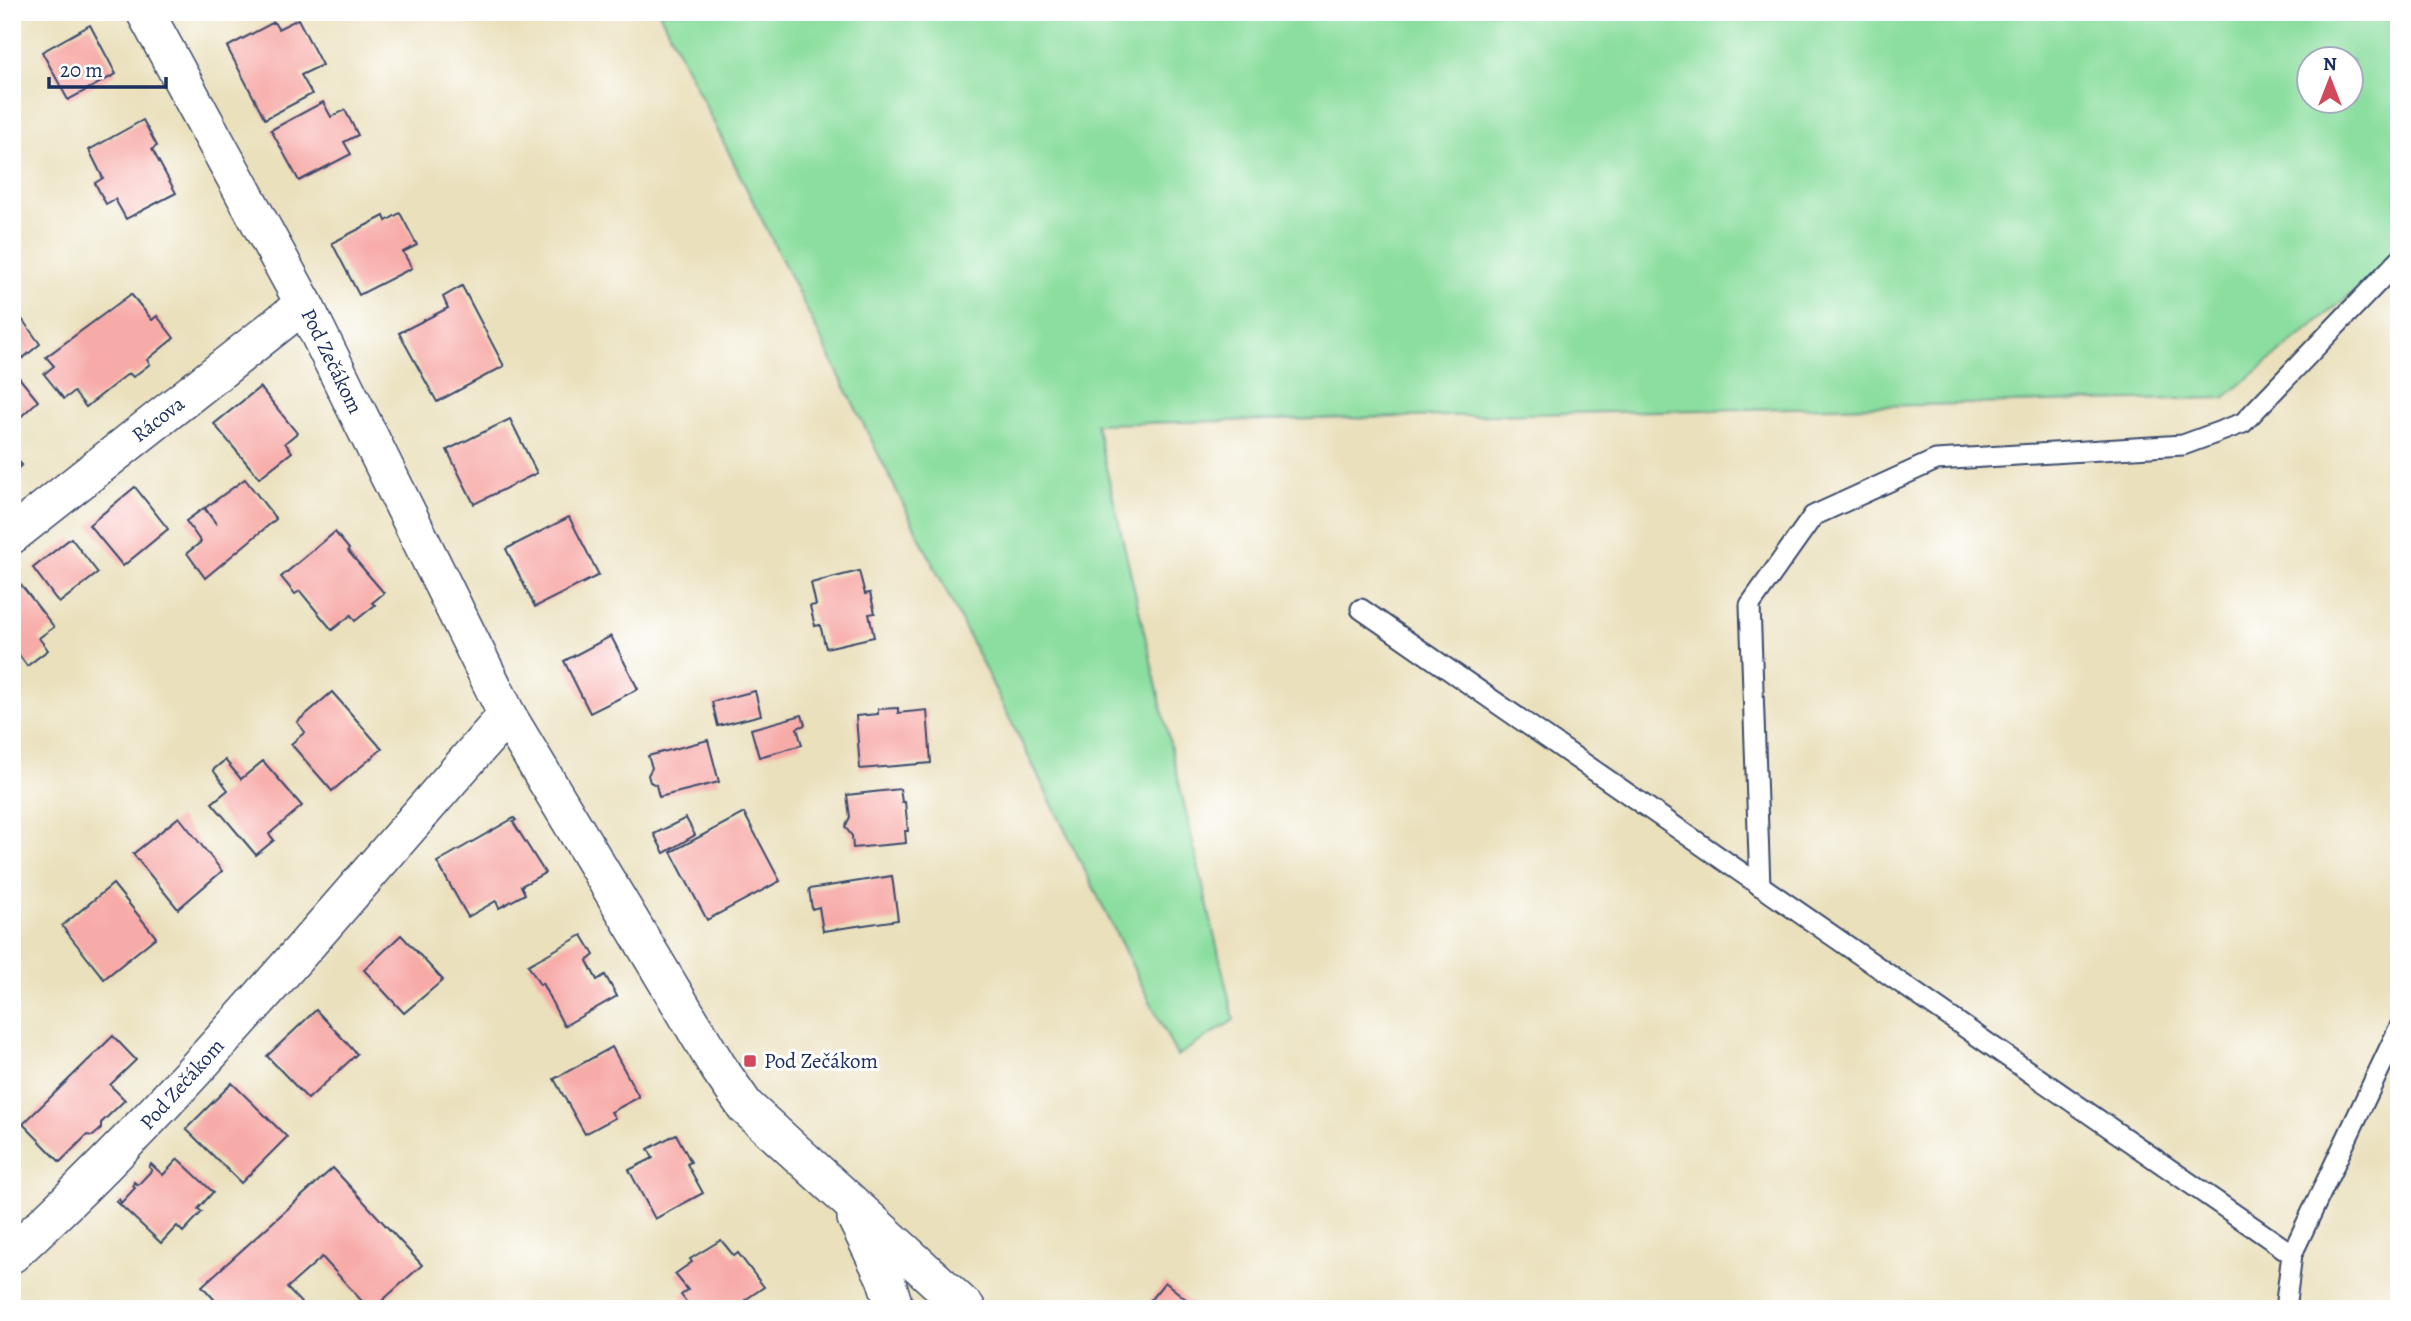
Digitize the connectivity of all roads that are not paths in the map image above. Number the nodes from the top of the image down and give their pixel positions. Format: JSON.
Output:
{"nodes":[{"id":1,"x":145,"y":12,"type":"edge"},
{"id":2,"x":2399,"y":260,"type":"edge"},
{"id":3,"x":304,"y":304,"type":"junction"},
{"id":4,"x":12,"y":535,"type":"edge"},
{"id":5,"x":1361,"y":609,"type":"dead end"},
{"id":6,"x":507,"y":715,"type":"junction"},
{"id":7,"x":1760,"y":886,"type":"junction"},
{"id":8,"x":2399,"y":1028,"type":"edge"},
{"id":9,"x":850,"y":1204,"type":"junction"},
{"id":10,"x":12,"y":1254,"type":"edge"},
{"id":11,"x":2291,"y":1254,"type":"junction"},
{"id":12,"x":895,"y":1309,"type":"edge"},
{"id":13,"x":967,"y":1309,"type":"edge"},
{"id":14,"x":2285,"y":1309,"type":"edge"}],
"edges":[{"from":1,"to":3,"type":"street","name":"Pod Zečákom"},
{"from":2,"to":7,"type":"lane"},
{"from":3,"to":4,"type":"street","name":"Rácova"},
{"from":3,"to":6,"type":"street","name":"Pod Zečákom"},
{"from":5,"to":7,"type":"lane"},
{"from":6,"to":9,"type":"street","name":"Pod Zečákom"},
{"from":6,"to":10,"type":"street","name":"Pod Zečákom"},
{"from":7,"to":11,"type":"lane"},
{"from":8,"to":11,"type":"lane"},
{"from":9,"to":12,"type":"street"},
{"from":9,"to":13,"type":"street","name":"Pod Zečákom"},
{"from":11,"to":14,"type":"lane"}]}
